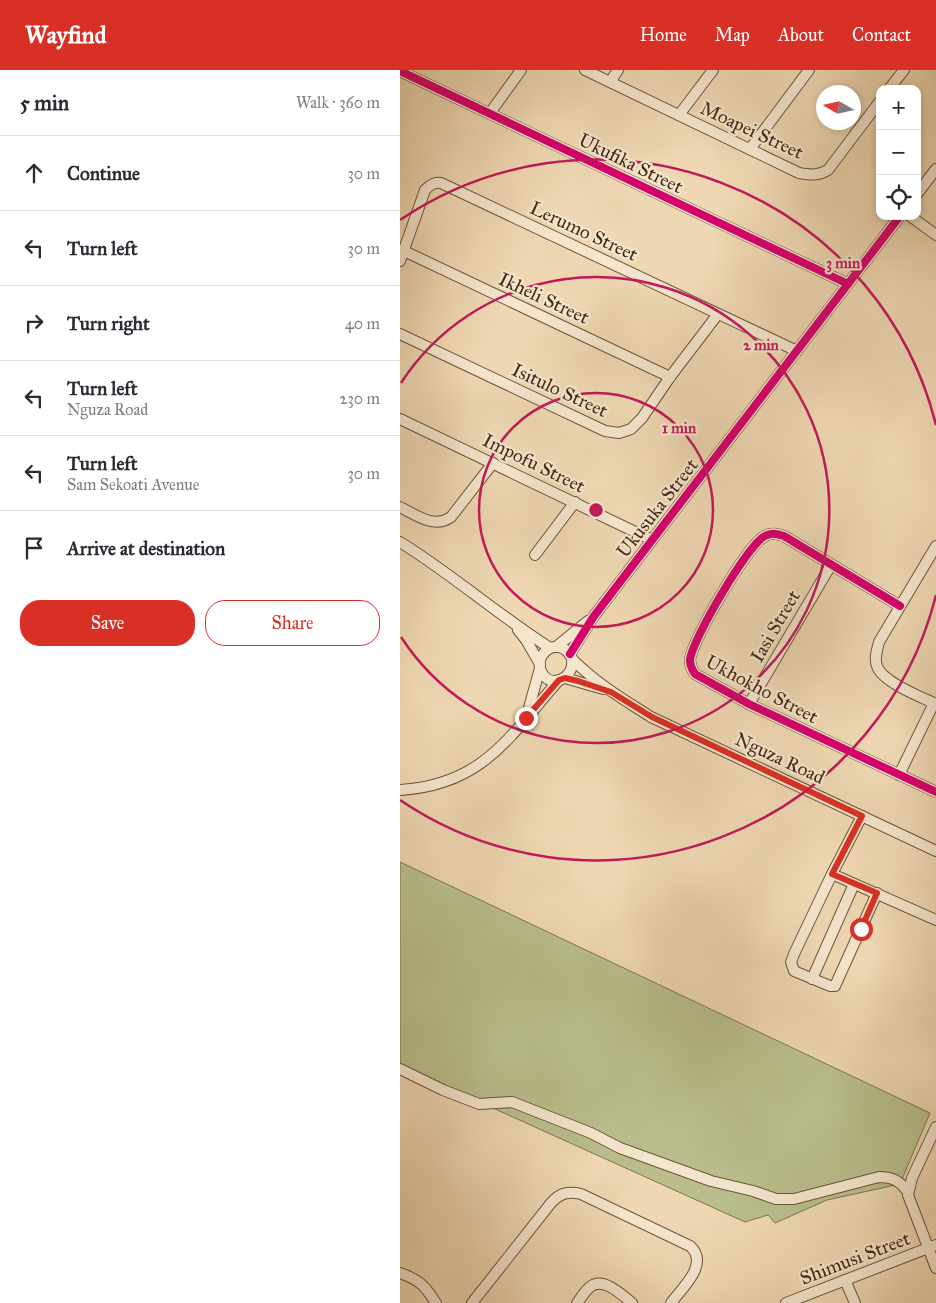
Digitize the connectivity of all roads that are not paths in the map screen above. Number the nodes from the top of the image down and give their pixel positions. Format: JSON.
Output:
{"nodes":[{"id":1,"x":521,"y":70,"type":"edge"},
{"id":2,"x":585,"y":70,"type":"edge"},
{"id":3,"x":618,"y":70,"type":"edge"},
{"id":4,"x":713,"y":70,"type":"edge"},
{"id":5,"x":809,"y":70,"type":"edge"},
{"id":6,"x":904,"y":70,"type":"edge"},
{"id":7,"x":400,"y":71,"type":"edge"},
{"id":8,"x":610,"y":82,"type":"junction"},
{"id":9,"x":892,"y":85,"type":"edge"},
{"id":10,"x":876,"y":106,"type":"edge"},
{"id":11,"x":490,"y":113,"type":"junction"},
{"id":12,"x":679,"y":115,"type":"junction"},
{"id":13,"x":750,"y":149,"type":"junction"},
{"id":14,"x":936,"y":169,"type":"edge"},
{"id":15,"x":921,"y":189,"type":"edge"},
{"id":16,"x":897,"y":220,"type":"edge"},
{"id":17,"x":915,"y":220,"type":"edge"},
{"id":18,"x":936,"y":235,"type":"edge"},
{"id":19,"x":402,"y":256,"type":"edge"},
{"id":20,"x":848,"y":284,"type":"junction"},
{"id":21,"x":718,"y":314,"type":"junction"},
{"id":22,"x":400,"y":334,"type":"edge"},
{"id":23,"x":797,"y":351,"type":"junction"},
{"id":24,"x":670,"y":377,"type":"junction"},
{"id":25,"x":400,"y":419,"type":"edge"},
{"id":26,"x":493,"y":463,"type":"junction"},
{"id":27,"x":575,"y":502,"type":"junction"},
{"id":28,"x":400,"y":507,"type":"edge"},
{"id":29,"x":652,"y":540,"type":"junction"},
{"id":30,"x":400,"y":542,"type":"edge"},
{"id":31,"x":936,"y":546,"type":"edge"},
{"id":32,"x":535,"y":554,"type":"dead end"},
{"id":33,"x":831,"y":565,"type":"junction"},
{"id":34,"x":900,"y":606,"type":"junction"},
{"id":35,"x":594,"y":616,"type":"junction"},
{"id":36,"x":511,"y":621,"type":"junction"},
{"id":37,"x":553,"y":647,"type":"junction"},
{"id":38,"x":571,"y":657,"type":"junction"},
{"id":39,"x":540,"y":666,"type":"junction"},
{"id":40,"x":562,"y":679,"type":"junction"},
{"id":41,"x":611,"y":692,"type":"junction"},
{"id":42,"x":749,"y":704,"type":"junction"},
{"id":43,"x":935,"y":704,"type":"edge"},
{"id":44,"x":526,"y":718,"type":"junction"},
{"id":45,"x":898,"y":775,"type":"junction"},
{"id":46,"x":400,"y":790,"type":"edge"},
{"id":47,"x":936,"y":792,"type":"edge"},
{"id":48,"x":862,"y":816,"type":"junction"},
{"id":49,"x":936,"y":851,"type":"edge"},
{"id":50,"x":832,"y":874,"type":"junction"},
{"id":51,"x":854,"y":884,"type":"junction"},
{"id":52,"x":877,"y":893,"type":"junction"},
{"id":53,"x":936,"y":920,"type":"edge"},
{"id":54,"x":812,"y":979,"type":"junction"},
{"id":55,"x":400,"y":1069,"type":"edge"},
{"id":56,"x":936,"y":1127,"type":"edge"},
{"id":57,"x":908,"y":1192,"type":"junction"},
{"id":58,"x":932,"y":1246,"type":"edge"},
{"id":59,"x":936,"y":1268,"type":"edge"},
{"id":60,"x":400,"y":1273,"type":"edge"},
{"id":61,"x":845,"y":1280,"type":"junction"},
{"id":62,"x":436,"y":1303,"type":"edge"},
{"id":63,"x":472,"y":1303,"type":"edge"},
{"id":64,"x":577,"y":1303,"type":"edge"},
{"id":65,"x":632,"y":1303,"type":"edge"},
{"id":66,"x":671,"y":1303,"type":"edge"},
{"id":67,"x":786,"y":1303,"type":"edge"},
{"id":68,"x":855,"y":1303,"type":"edge"}],
"edges":[{"from":1,"to":11,"type":"street"},
{"from":2,"to":8,"type":"street","name":"Moapei Street"},
{"from":3,"to":8,"type":"street"},
{"from":4,"to":12,"type":"street"},
{"from":5,"to":13,"type":"street"},
{"from":6,"to":9,"type":"street"},
{"from":7,"to":11,"type":"street","name":"Ukufika Street"},
{"from":8,"to":12,"type":"street","name":"Moapei Street"},
{"from":10,"to":13,"type":"street","name":"Moapei Street"},
{"from":11,"to":20,"type":"street","name":"Ukufika Street"},
{"from":12,"to":13,"type":"street","name":"Moapei Street"},
{"from":14,"to":15,"type":"street"},
{"from":16,"to":20,"type":"street","name":"Ukusuka Street"},
{"from":17,"to":18,"type":"street"},
{"from":19,"to":21,"type":"street","name":"Lerumo Street"},
{"from":19,"to":24,"type":"street","name":"Ikheli Street"},
{"from":20,"to":23,"type":"street","name":"Ukusuka Street"},
{"from":21,"to":23,"type":"street","name":"Lerumo Street"},
{"from":21,"to":24,"type":"street","name":"Isitulo Street"},
{"from":22,"to":24,"type":"street","name":"Isitulo Street"},
{"from":23,"to":29,"type":"street","name":"Ukusuka Street"},
{"from":25,"to":26,"type":"street","name":"Impofu Street"},
{"from":26,"to":27,"type":"street","name":"Impofu Street"},
{"from":26,"to":28,"type":"street"},
{"from":27,"to":29,"type":"street","name":"Impofu Street"},
{"from":27,"to":32,"type":"street"},
{"from":29,"to":35,"type":"street","name":"Ukusuka Street"},
{"from":30,"to":36,"type":"street"},
{"from":31,"to":34,"type":"street"},
{"from":33,"to":34,"type":"street","name":"Ukhokho Street"},
{"from":33,"to":42,"type":"street","name":"Iasi Street"},
{"from":33,"to":42,"type":"street","name":"Ukhokho Street"},
{"from":34,"to":43,"type":"street"},
{"from":35,"to":37,"type":"street","name":"Ukusuka Street"},
{"from":35,"to":38,"type":"street","name":"Ukusuka Street"},
{"from":36,"to":37,"type":"street"},
{"from":36,"to":39,"type":"street"},
{"from":37,"to":38,"type":"street"},
{"from":37,"to":39,"type":"street"},
{"from":38,"to":40,"type":"street"},
{"from":38,"to":41,"type":"street","name":"Nguza Road"},
{"from":39,"to":40,"type":"street"},
{"from":39,"to":44,"type":"street"},
{"from":40,"to":41,"type":"street","name":"Nguza Road"},
{"from":40,"to":44,"type":"street"},
{"from":41,"to":48,"type":"street","name":"Nguza Road"},
{"from":42,"to":45,"type":"street","name":"Ukhokho Street"},
{"from":43,"to":45,"type":"street"},
{"from":44,"to":46,"type":"street"},
{"from":45,"to":47,"type":"street","name":"Ukhokho Street"},
{"from":48,"to":49,"type":"street","name":"Nguza Road"},
{"from":48,"to":50,"type":"street"},
{"from":50,"to":51,"type":"street"},
{"from":50,"to":54,"type":"street"},
{"from":51,"to":52,"type":"street"},
{"from":51,"to":54,"type":"street"},
{"from":52,"to":53,"type":"street"},
{"from":52,"to":54,"type":"street"},
{"from":55,"to":57,"type":"street"},
{"from":56,"to":57,"type":"street"},
{"from":57,"to":58,"type":"street"},
{"from":58,"to":59,"type":"street"},
{"from":58,"to":61,"type":"street","name":"Shimusi Street"},
{"from":60,"to":62,"type":"street"},
{"from":61,"to":67,"type":"street","name":"Shimusi Street"},
{"from":61,"to":68,"type":"street"},
{"from":63,"to":66,"type":"street"},
{"from":64,"to":65,"type":"street"}]}
